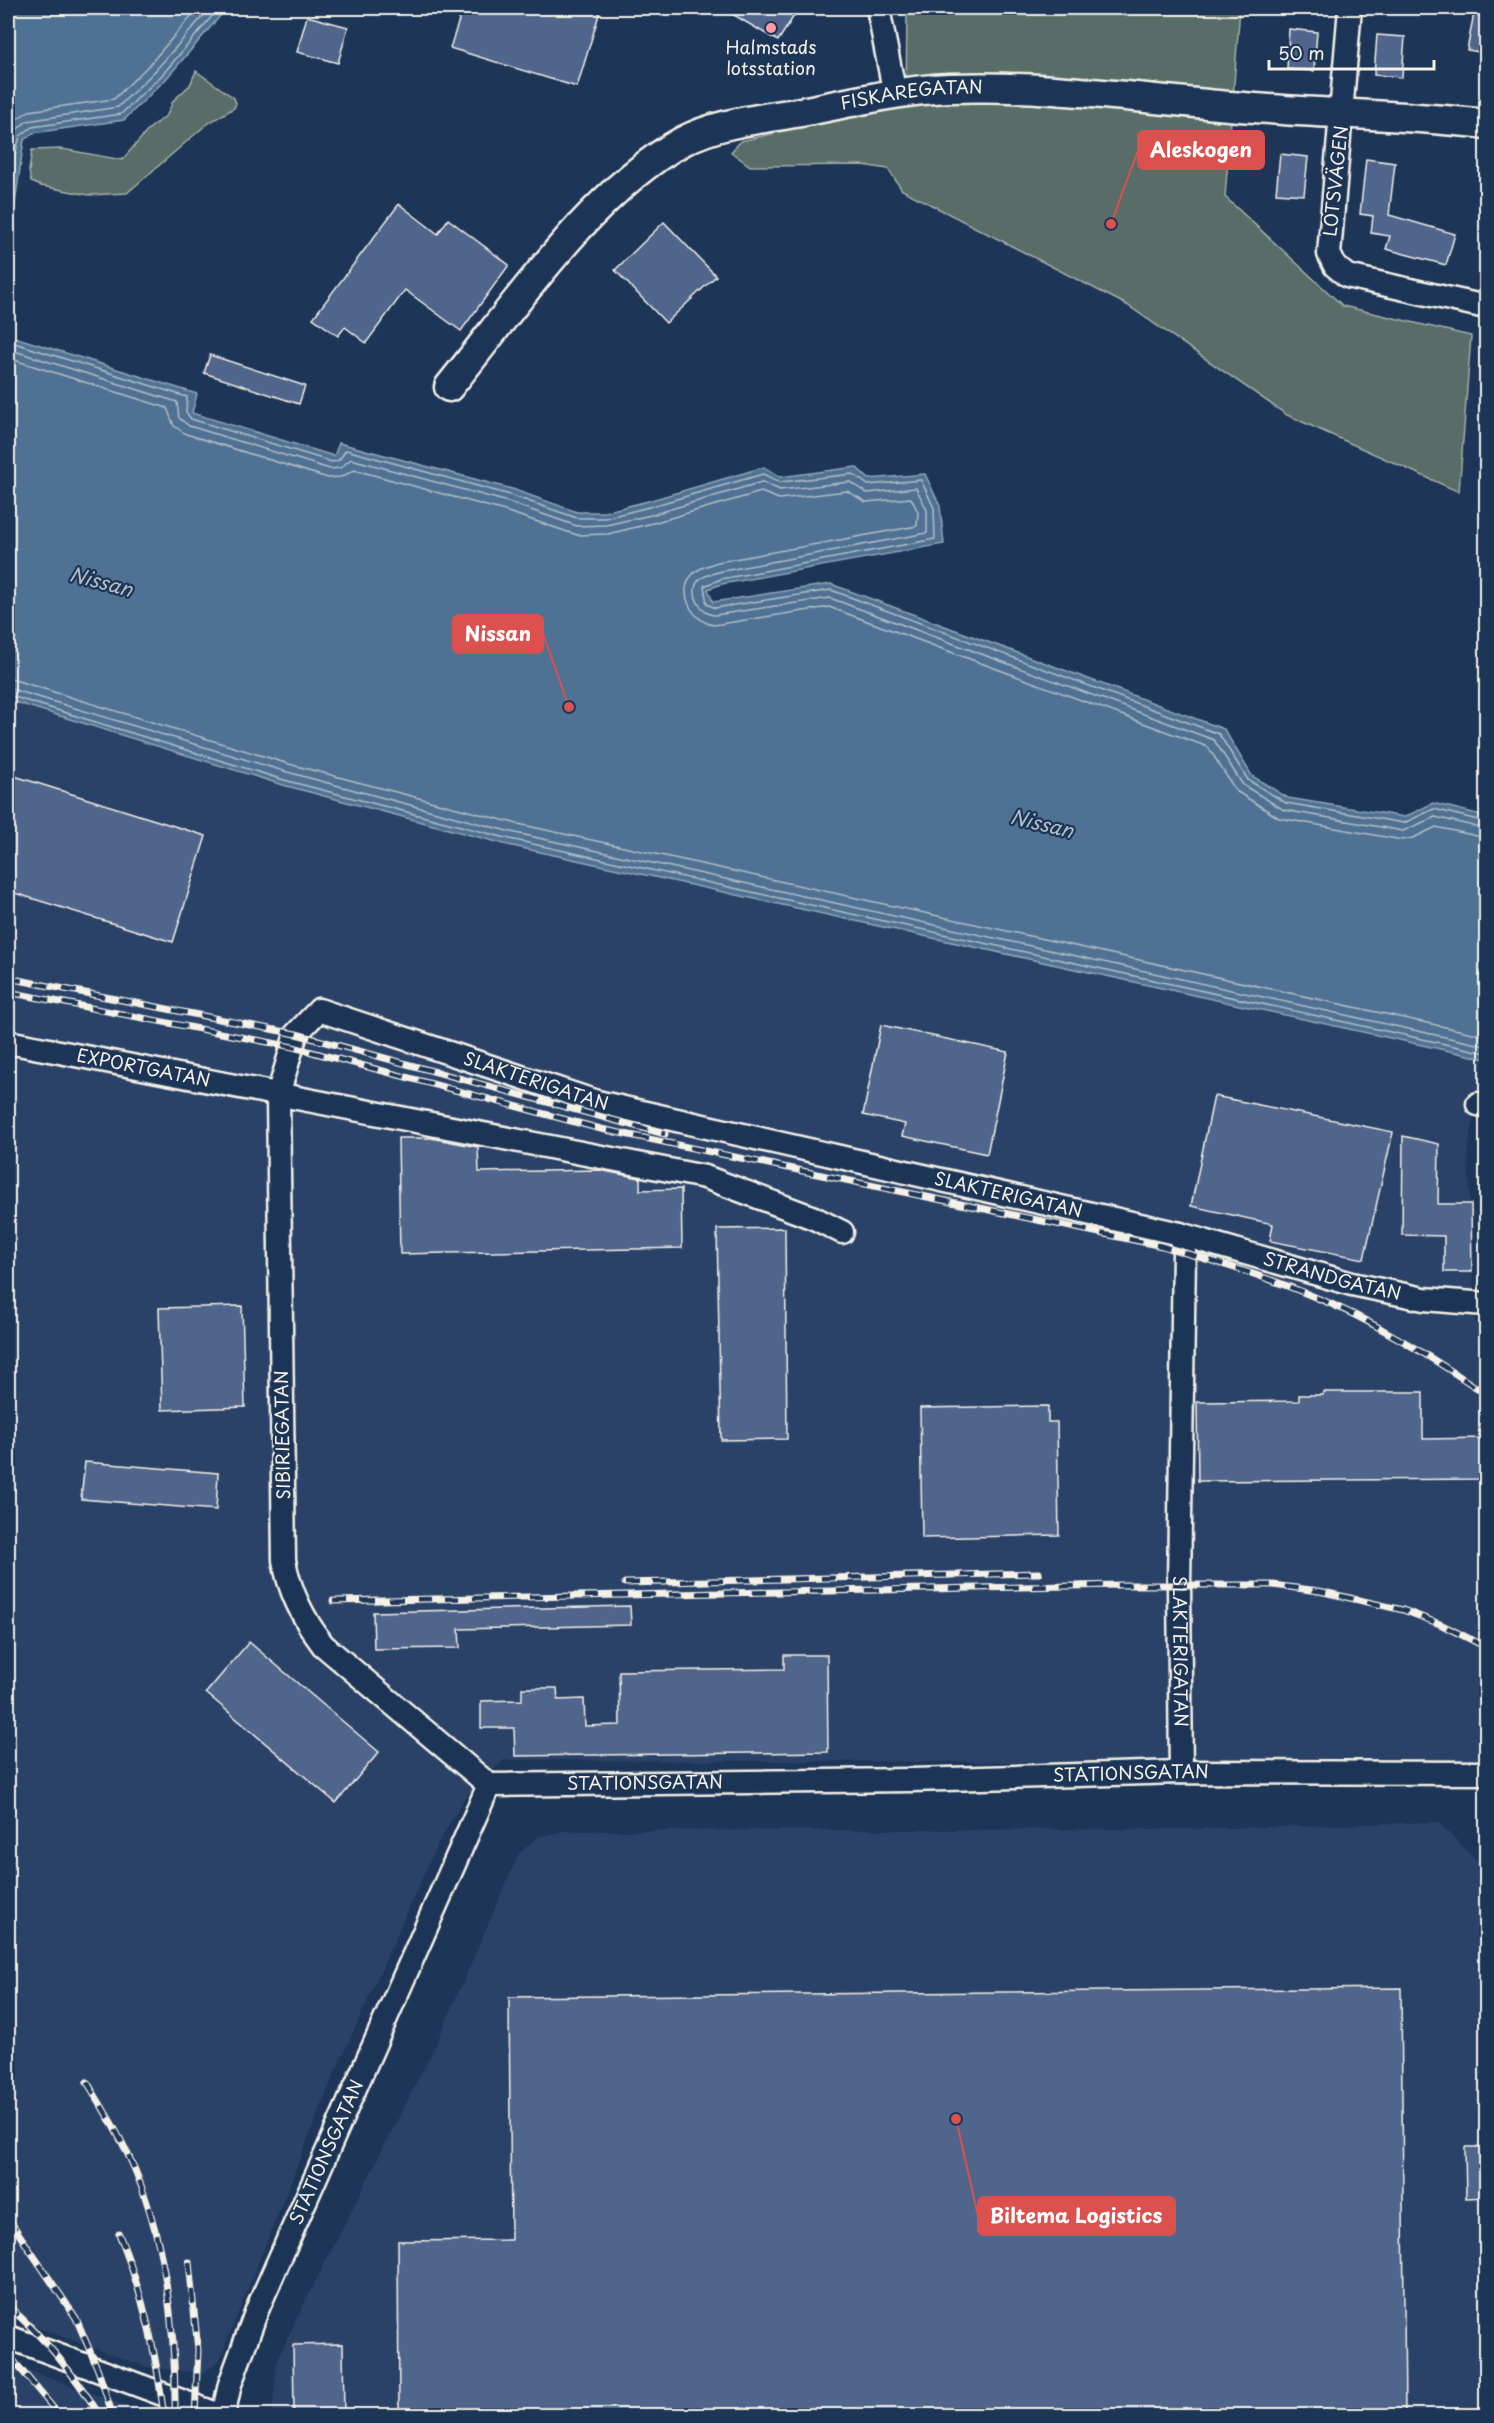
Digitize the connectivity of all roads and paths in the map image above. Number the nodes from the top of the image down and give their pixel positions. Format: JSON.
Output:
{"nodes":[{"id":1,"x":878,"y":8,"type":"edge"},
{"id":2,"x":1350,"y":8,"type":"edge"},
{"id":3,"x":895,"y":95,"type":"junction"},
{"id":4,"x":1343,"y":114,"type":"junction"},
{"id":5,"x":1486,"y":124,"type":"edge"},
{"id":6,"x":1486,"y":307,"type":"edge"},
{"id":7,"x":449,"y":387,"type":"dead end"},
{"id":8,"x":319,"y":1010,"type":"joint"},
{"id":9,"x":8,"y":1042,"type":"edge"},
{"id":10,"x":278,"y":1095,"type":"junction"},
{"id":11,"x":842,"y":1232,"type":"dead end"},
{"id":12,"x":1180,"y":1234,"type":"junction"},
{"id":13,"x":1486,"y":1304,"type":"edge"},
{"id":14,"x":1181,"y":1772,"type":"junction"},
{"id":15,"x":1486,"y":1773,"type":"edge"},
{"id":16,"x":489,"y":1785,"type":"junction"},
{"id":17,"x":8,"y":2337,"type":"edge"},
{"id":18,"x":222,"y":2415,"type":"edge"}],
"edges":[{"from":1,"to":3,"type":"street"},
{"from":2,"to":4,"type":"street","name":"LOTSVÄGEN"},
{"from":3,"to":4,"type":"street","name":"FISKAREGATAN"},
{"from":3,"to":7,"type":"street","name":"FISKAREGATAN"},
{"from":4,"to":5,"type":"street","name":"FISKAREGATAN"},
{"from":4,"to":6,"type":"street","name":"LOTSVÄGEN"},
{"from":8,"to":10,"type":"street","name":"SIBIRIEGATAN"},
{"from":8,"to":12,"type":"street","name":"SLAKTERIGATAN"},
{"from":9,"to":10,"type":"street","name":"EXPORTGATAN"},
{"from":10,"to":11,"type":"street","name":"EXPORTGATAN"},
{"from":10,"to":16,"type":"street","name":"SIBIRIEGATAN"},
{"from":12,"to":13,"type":"street","name":"STRANDGATAN"},
{"from":12,"to":14,"type":"street","name":"SLAKTERIGATAN"},
{"from":14,"to":15,"type":"street","name":"STATIONSGATAN"},
{"from":14,"to":16,"type":"street","name":"STATIONSGATAN"},
{"from":16,"to":18,"type":"street","name":"STATIONSGATAN"},
{"from":17,"to":18,"type":"street"}]}
